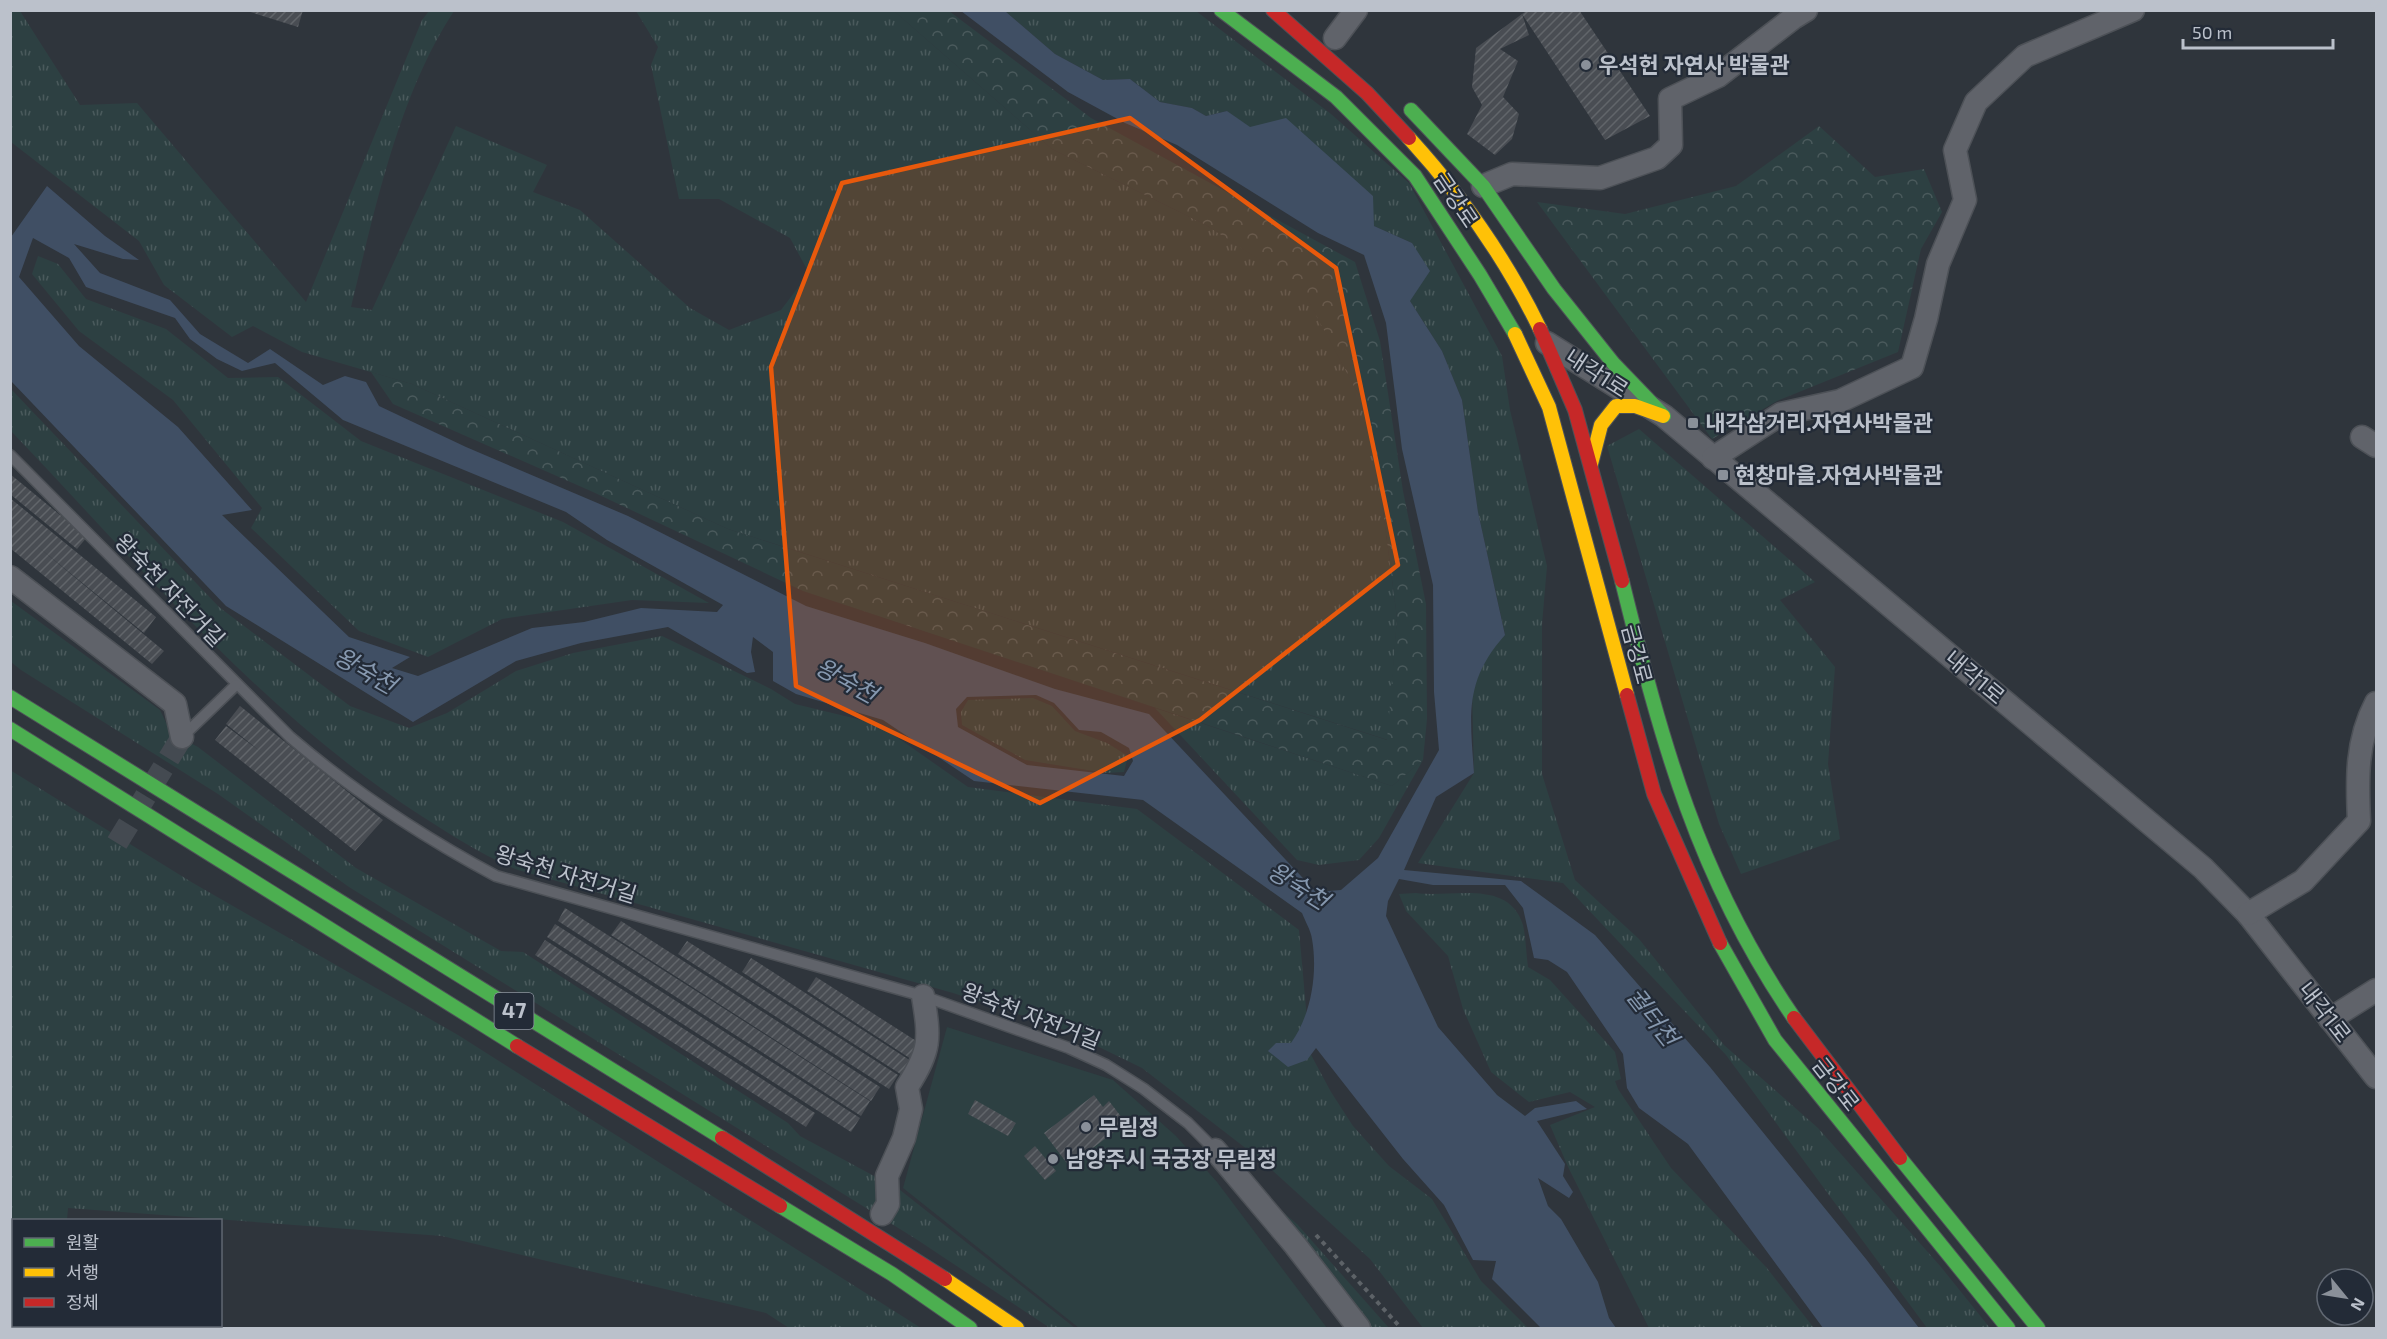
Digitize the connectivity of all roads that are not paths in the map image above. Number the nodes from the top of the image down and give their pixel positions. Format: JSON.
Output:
{"nodes":[{"id":1,"x":1221,"y":10,"type":"edge"},
{"id":2,"x":1273,"y":10,"type":"edge"},
{"id":3,"x":1356,"y":10,"type":"edge"},
{"id":4,"x":1806,"y":10,"type":"edge"},
{"id":5,"x":2133,"y":10,"type":"edge"},
{"id":6,"x":1335,"y":38,"type":"dead end"},
{"id":7,"x":1398,"y":96,"type":"dead end"},
{"id":8,"x":1484,"y":186,"type":"junction"},
{"id":9,"x":1549,"y":342,"type":"junction"},
{"id":10,"x":1523,"y":349,"type":"junction"},
{"id":11,"x":1664,"y":416,"type":"junction"},
{"id":12,"x":10,"y":455,"type":"edge"},
{"id":13,"x":1713,"y":458,"type":"junction"},
{"id":14,"x":1591,"y":465,"type":"junction"},
{"id":15,"x":10,"y":577,"type":"edge"},
{"id":16,"x":236,"y":685,"type":"junction"},
{"id":17,"x":10,"y":697,"type":"edge"},
{"id":18,"x":2376,"y":703,"type":"edge"},
{"id":19,"x":68,"y":716,"type":"dead end"},
{"id":20,"x":10,"y":729,"type":"edge"},
{"id":21,"x":182,"y":737,"type":"joint"},
{"id":22,"x":41,"y":766,"type":"dead end"},
{"id":23,"x":250,"y":847,"type":"junction"},
{"id":24,"x":237,"y":870,"type":"junction"},
{"id":25,"x":2248,"y":914,"type":"junction"},
{"id":26,"x":2376,"y":990,"type":"edge"},
{"id":27,"x":923,"y":996,"type":"junction"},
{"id":28,"x":2330,"y":1019,"type":"junction"},
{"id":29,"x":2376,"y":1077,"type":"edge"},
{"id":30,"x":1215,"y":1150,"type":"joint"},
{"id":31,"x":882,"y":1214,"type":"dead end"},
{"id":32,"x":970,"y":1329,"type":"edge"},
{"id":33,"x":1017,"y":1329,"type":"edge"},
{"id":34,"x":1359,"y":1329,"type":"edge"},
{"id":35,"x":2008,"y":1329,"type":"edge"},
{"id":36,"x":2038,"y":1329,"type":"edge"}],
"edges":[{"from":1,"to":10,"type":"main road","name":"금강로"},
{"from":2,"to":9,"type":"main road","name":"금강로"},
{"from":3,"to":6,"type":"street"},
{"from":4,"to":8,"type":"street"},
{"from":5,"to":13,"type":"street"},
{"from":7,"to":8,"type":"main road"},
{"from":8,"to":11,"type":"main road"},
{"from":9,"to":10,"type":"street","name":"내각1로"},
{"from":9,"to":11,"type":"street","name":"내각1로"},
{"from":9,"to":14,"type":"main road","name":"금강로"},
{"from":10,"to":35,"type":"main road","name":"금강로"},
{"from":11,"to":13,"type":"street","name":"내각1로"},
{"from":11,"to":14,"type":"main road"},
{"from":12,"to":16,"type":"lane","name":"왕숙천 자전거길"},
{"from":13,"to":25,"type":"street","name":"내각1로"},
{"from":14,"to":36,"type":"main road","name":"금강로"},
{"from":15,"to":21,"type":"street"},
{"from":16,"to":21,"type":"lane"},
{"from":16,"to":27,"type":"lane","name":"왕숙천 자전거길"},
{"from":17,"to":23,"type":"main road","number":"47"},
{"from":18,"to":25,"type":"street"},
{"from":19,"to":23,"type":"main road"},
{"from":20,"to":24,"type":"main road","number":"47"},
{"from":22,"to":24,"type":"main road"},
{"from":23,"to":33,"type":"main road","number":"47"},
{"from":24,"to":32,"type":"main road","number":"47"},
{"from":25,"to":28,"type":"street","name":"내각1로"},
{"from":26,"to":28,"type":"street"},
{"from":27,"to":30,"type":"lane","name":"왕숙천 자전거길"},
{"from":27,"to":31,"type":"street"},
{"from":28,"to":29,"type":"street","name":"내각1로"},
{"from":30,"to":34,"type":"street"}]}
